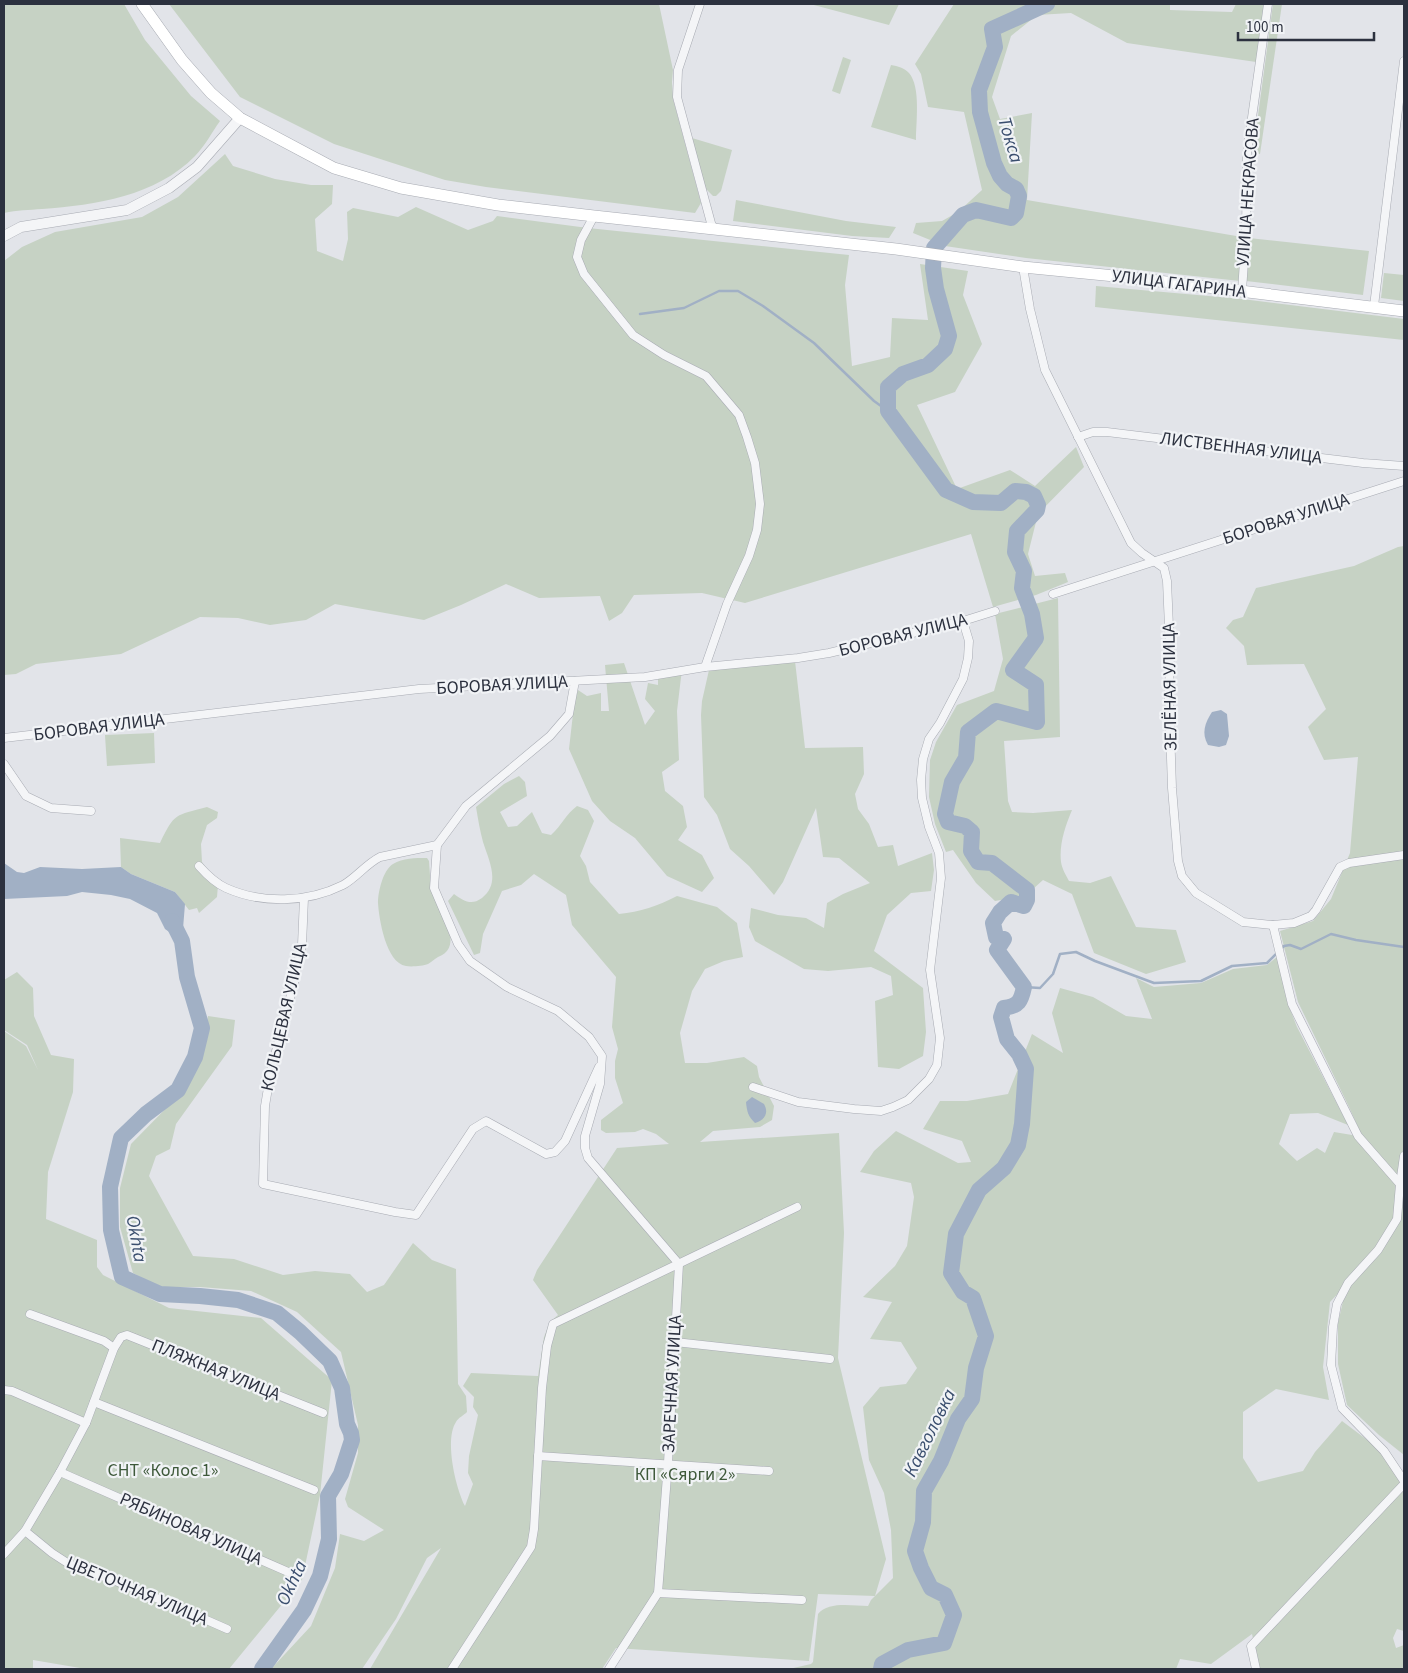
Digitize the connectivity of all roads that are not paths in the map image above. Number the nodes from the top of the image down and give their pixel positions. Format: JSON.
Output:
{"nodes":[{"id":1,"x":142,"y":4,"type":"edge"},
{"id":2,"x":700,"y":4,"type":"edge"},
{"id":3,"x":1268,"y":4,"type":"edge"},
{"id":4,"x":1404,"y":61,"type":"edge"},
{"id":5,"x":240,"y":118,"type":"junction"},
{"id":6,"x":594,"y":216,"type":"junction"},
{"id":7,"x":714,"y":229,"type":"junction"},
{"id":8,"x":4,"y":236,"type":"edge"},
{"id":9,"x":1023,"y":266,"type":"junction"},
{"id":10,"x":1242,"y":291,"type":"junction"},
{"id":11,"x":1374,"y":306,"type":"junction"},
{"id":12,"x":1404,"y":311,"type":"edge"},
{"id":13,"x":1078,"y":437,"type":"junction"},
{"id":14,"x":1404,"y":466,"type":"edge"},
{"id":15,"x":1404,"y":481,"type":"edge"},
{"id":16,"x":1155,"y":561,"type":"junction"},
{"id":17,"x":1052,"y":594,"type":"dead end"},
{"id":18,"x":995,"y":611,"type":"dead end"},
{"id":19,"x":963,"y":621,"type":"junction"},
{"id":20,"x":705,"y":667,"type":"junction"},
{"id":21,"x":575,"y":681,"type":"junction"},
{"id":22,"x":4,"y":738,"type":"edge"},
{"id":23,"x":4,"y":764,"type":"edge"},
{"id":24,"x":91,"y":811,"type":"dead end"},
{"id":25,"x":437,"y":846,"type":"junction"},
{"id":26,"x":1404,"y":855,"type":"edge"},
{"id":27,"x":199,"y":866,"type":"dead end"},
{"id":28,"x":304,"y":898,"type":"junction"},
{"id":29,"x":1273,"y":925,"type":"junction"},
{"id":30,"x":602,"y":1056,"type":"junction"},
{"id":31,"x":753,"y":1087,"type":"dead end"},
{"id":32,"x":1404,"y":1156,"type":"edge"},
{"id":33,"x":1400,"y":1184,"type":"junction"},
{"id":34,"x":797,"y":1206,"type":"dead end"},
{"id":35,"x":679,"y":1264,"type":"junction"},
{"id":36,"x":30,"y":1314,"type":"dead end"},
{"id":37,"x":675,"y":1342,"type":"junction"},
{"id":38,"x":114,"y":1348,"type":"junction"},
{"id":39,"x":830,"y":1359,"type":"dead end"},
{"id":40,"x":4,"y":1390,"type":"edge"},
{"id":41,"x":94,"y":1402,"type":"junction"},
{"id":42,"x":323,"y":1413,"type":"dead end"},
{"id":43,"x":86,"y":1423,"type":"junction"},
{"id":44,"x":538,"y":1456,"type":"junction"},
{"id":45,"x":668,"y":1463,"type":"junction"},
{"id":46,"x":769,"y":1471,"type":"dead end"},
{"id":47,"x":60,"y":1472,"type":"junction"},
{"id":48,"x":1404,"y":1482,"type":"edge"},
{"id":49,"x":314,"y":1490,"type":"dead end"},
{"id":50,"x":25,"y":1532,"type":"junction"},
{"id":51,"x":4,"y":1554,"type":"edge"},
{"id":52,"x":295,"y":1575,"type":"dead end"},
{"id":53,"x":658,"y":1593,"type":"junction"},
{"id":54,"x":802,"y":1600,"type":"dead end"},
{"id":55,"x":227,"y":1629,"type":"dead end"},
{"id":56,"x":452,"y":1669,"type":"edge"},
{"id":57,"x":609,"y":1669,"type":"edge"},
{"id":58,"x":1256,"y":1669,"type":"edge"}],
"edges":[{"from":1,"to":5,"type":"main road","name":"УЛИЦА ГАГАРИНА"},
{"from":2,"to":7,"type":"street"},
{"from":3,"to":10,"type":"street","name":"УЛИЦА НЕКРАСОВА"},
{"from":4,"to":11,"type":"street"},
{"from":5,"to":6,"type":"main road","name":"УЛИЦА ГАГАРИНА"},
{"from":5,"to":8,"type":"street"},
{"from":6,"to":7,"type":"main road","name":"УЛИЦА ГАГАРИНА"},
{"from":6,"to":20,"type":"street"},
{"from":7,"to":9,"type":"main road","name":"УЛИЦА ГАГАРИНА"},
{"from":9,"to":10,"type":"main road","name":"УЛИЦА ГАГАРИНА"},
{"from":9,"to":13,"type":"street","name":"ЗЕЛЁНАЯ УЛИЦА"},
{"from":10,"to":11,"type":"main road","name":"УЛИЦА ГАГАРИНА"},
{"from":11,"to":12,"type":"main road","name":"УЛИЦА ГАГАРИНА"},
{"from":13,"to":14,"type":"street","name":"ЛИСТВЕННАЯ УЛИЦА"},
{"from":13,"to":16,"type":"street","name":"ЗЕЛЁНАЯ УЛИЦА"},
{"from":15,"to":16,"type":"street","name":"БОРОВАЯ УЛИЦА"},
{"from":16,"to":17,"type":"street","name":"БОРОВАЯ УЛИЦА"},
{"from":16,"to":29,"type":"street","name":"ЗЕЛЁНАЯ УЛИЦА"},
{"from":18,"to":19,"type":"street","name":"БОРОВАЯ УЛИЦА"},
{"from":19,"to":20,"type":"street","name":"БОРОВАЯ УЛИЦА"},
{"from":19,"to":31,"type":"street"},
{"from":20,"to":21,"type":"street","name":"БОРОВАЯ УЛИЦА"},
{"from":21,"to":22,"type":"street","name":"БОРОВАЯ УЛИЦА"},
{"from":21,"to":25,"type":"street"},
{"from":23,"to":24,"type":"street"},
{"from":25,"to":28,"type":"street"},
{"from":25,"to":30,"type":"street"},
{"from":26,"to":29,"type":"street","name":"ЗЕЛЁНАЯ УЛИЦА"},
{"from":27,"to":28,"type":"street"},
{"from":28,"to":30,"type":"street","name":"КОЛЬЦЕВАЯ УЛИЦА"},
{"from":29,"to":33,"type":"street"},
{"from":30,"to":35,"type":"street"},
{"from":32,"to":33,"type":"street"},
{"from":33,"to":48,"type":"street"},
{"from":34,"to":35,"type":"street"},
{"from":35,"to":37,"type":"street","name":"ЗАРЕЧНАЯ УЛИЦА"},
{"from":35,"to":44,"type":"street"},
{"from":36,"to":38,"type":"street"},
{"from":37,"to":39,"type":"street"},
{"from":37,"to":45,"type":"street","name":"ЗАРЕЧНАЯ УЛИЦА"},
{"from":38,"to":41,"type":"street"},
{"from":38,"to":42,"type":"street","name":"ПЛЯЖНАЯ УЛИЦА"},
{"from":40,"to":43,"type":"street"},
{"from":41,"to":43,"type":"street"},
{"from":41,"to":49,"type":"street"},
{"from":43,"to":47,"type":"street"},
{"from":44,"to":45,"type":"street"},
{"from":44,"to":56,"type":"street"},
{"from":45,"to":46,"type":"street"},
{"from":45,"to":53,"type":"street","name":"ЗАРЕЧНАЯ УЛИЦА"},
{"from":47,"to":50,"type":"street"},
{"from":47,"to":52,"type":"street","name":"РЯБИНОВАЯ УЛИЦА"},
{"from":48,"to":58,"type":"street"},
{"from":50,"to":51,"type":"street"},
{"from":50,"to":55,"type":"street","name":"ЦВЕТОЧНАЯ УЛИЦА"},
{"from":53,"to":54,"type":"street"},
{"from":53,"to":57,"type":"street","name":"ЗАРЕЧНАЯ УЛИЦА"}]}
